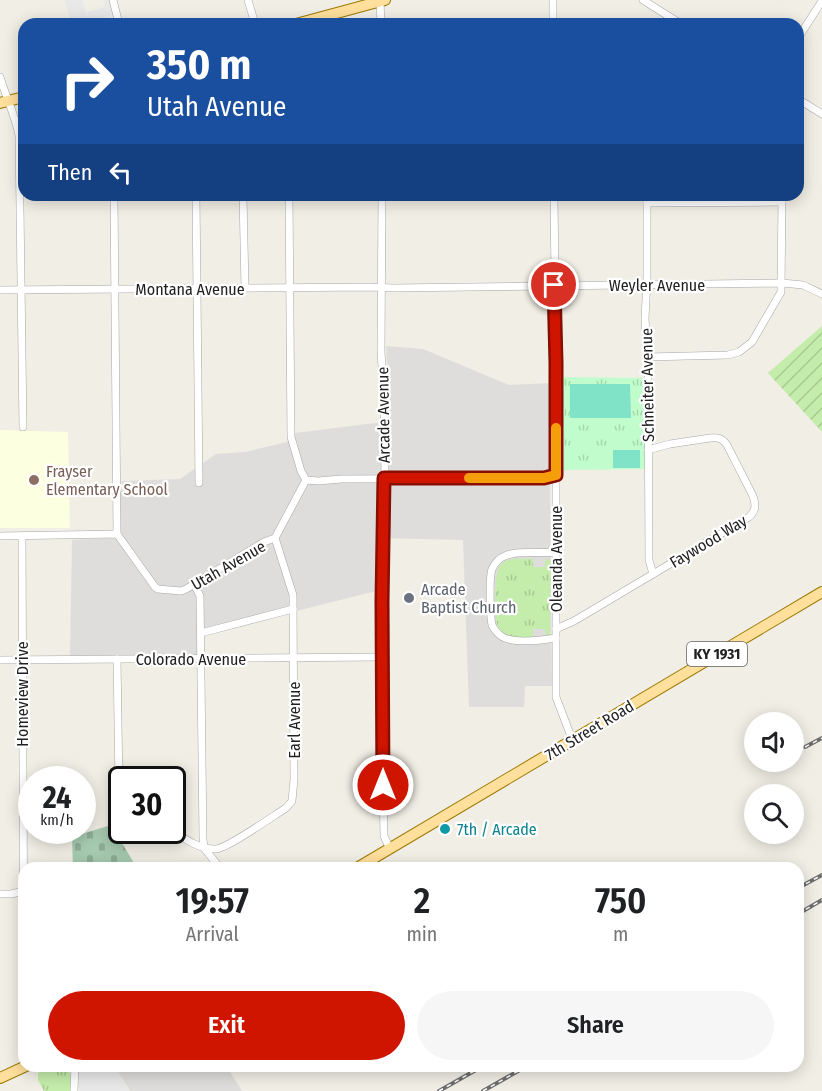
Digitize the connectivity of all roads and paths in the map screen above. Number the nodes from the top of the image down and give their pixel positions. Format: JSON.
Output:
{"nodes":[{"id":1,"x":113,"y":0,"type":"edge"},
{"id":2,"x":248,"y":0,"type":"edge"},
{"id":3,"x":553,"y":0,"type":"edge"},
{"id":4,"x":643,"y":0,"type":"edge"},
{"id":5,"x":383,"y":1,"type":"edge"},
{"id":6,"x":822,"y":1,"type":"edge"},
{"id":7,"x":118,"y":18,"type":"edge"},
{"id":8,"x":253,"y":18,"type":"edge"},
{"id":9,"x":319,"y":18,"type":"edge"},
{"id":10,"x":382,"y":18,"type":"edge"},
{"id":11,"x":552,"y":18,"type":"edge"},
{"id":12,"x":665,"y":18,"type":"edge"},
{"id":13,"x":804,"y":29,"type":"edge"},
{"id":14,"x":0,"y":78,"type":"edge"},
{"id":15,"x":4,"y":102,"type":"edge"},
{"id":16,"x":804,"y":103,"type":"edge"},
{"id":17,"x":822,"y":114,"type":"edge"},
{"id":18,"x":18,"y":131,"type":"edge"},
{"id":19,"x":19,"y":201,"type":"edge"},
{"id":20,"x":114,"y":201,"type":"edge"},
{"id":21,"x":196,"y":201,"type":"edge"},
{"id":22,"x":243,"y":201,"type":"edge"},
{"id":23,"x":289,"y":201,"type":"edge"},
{"id":24,"x":382,"y":201,"type":"edge"},
{"id":25,"x":554,"y":201,"type":"edge"},
{"id":26,"x":714,"y":201,"type":"edge"},
{"id":27,"x":782,"y":201,"type":"edge"},
{"id":28,"x":647,"y":203,"type":"joint"},
{"id":29,"x":647,"y":284,"type":"junction"},
{"id":30,"x":782,"y":284,"type":"junction"},
{"id":31,"x":554,"y":285,"type":"junction"},
{"id":32,"x":245,"y":288,"type":"junction"},
{"id":33,"x":290,"y":288,"type":"junction"},
{"id":34,"x":381,"y":288,"type":"junction"},
{"id":35,"x":115,"y":289,"type":"junction"},
{"id":36,"x":198,"y":289,"type":"junction"},
{"id":37,"x":0,"y":290,"type":"edge"},
{"id":38,"x":20,"y":290,"type":"junction"},
{"id":39,"x":822,"y":294,"type":"edge"},
{"id":40,"x":647,"y":357,"type":"junction"},
{"id":41,"x":23,"y":427,"type":"dead end"},
{"id":42,"x":648,"y":450,"type":"junction"},
{"id":43,"x":556,"y":475,"type":"junction"},
{"id":44,"x":384,"y":478,"type":"junction"},
{"id":45,"x":306,"y":480,"type":"junction"},
{"id":46,"x":199,"y":483,"type":"dead end"},
{"id":47,"x":117,"y":534,"type":"junction"},
{"id":48,"x":0,"y":536,"type":"edge"},
{"id":49,"x":22,"y":536,"type":"junction"},
{"id":50,"x":275,"y":538,"type":"junction"},
{"id":51,"x":556,"y":552,"type":"junction"},
{"id":52,"x":653,"y":574,"type":"junction"},
{"id":53,"x":194,"y":584,"type":"junction"},
{"id":54,"x":822,"y":592,"type":"edge"},
{"id":55,"x":293,"y":609,"type":"junction"},
{"id":56,"x":556,"y":630,"type":"junction"},
{"id":57,"x":201,"y":633,"type":"junction"},
{"id":58,"x":556,"y":638,"type":"junction"},
{"id":59,"x":382,"y":657,"type":"junction"},
{"id":60,"x":293,"y":658,"type":"junction"},
{"id":61,"x":117,"y":659,"type":"junction"},
{"id":62,"x":201,"y":659,"type":"junction"},
{"id":63,"x":0,"y":660,"type":"edge"},
{"id":64,"x":22,"y":660,"type":"junction"},
{"id":65,"x":572,"y":740,"type":"junction"},
{"id":66,"x":118,"y":766,"type":"edge"},
{"id":67,"x":186,"y":839,"type":"edge"},
{"id":68,"x":204,"y":848,"type":"junction"},
{"id":69,"x":390,"y":849,"type":"junction"},
{"id":70,"x":23,"y":862,"type":"edge"},
{"id":71,"x":215,"y":862,"type":"edge"},
{"id":72,"x":366,"y":862,"type":"edge"},
{"id":73,"x":18,"y":892,"type":"edge"},
{"id":74,"x":0,"y":894,"type":"edge"},
{"id":75,"x":18,"y":1070,"type":"edge"},
{"id":76,"x":75,"y":1072,"type":"edge"},
{"id":77,"x":0,"y":1078,"type":"edge"},
{"id":78,"x":74,"y":1091,"type":"edge"}],
"edges":[{"from":1,"to":7,"type":"street"},
{"from":2,"to":8,"type":"street"},
{"from":3,"to":11,"type":"street"},
{"from":4,"to":12,"type":"street"},
{"from":5,"to":9,"type":"main road"},
{"from":5,"to":10,"type":"street"},
{"from":6,"to":13,"type":"street"},
{"from":14,"to":15,"type":"street"},
{"from":15,"to":18,"type":"street"},
{"from":16,"to":17,"type":"street"},
{"from":19,"to":38,"type":"street"},
{"from":20,"to":35,"type":"street"},
{"from":21,"to":36,"type":"street"},
{"from":22,"to":32,"type":"street"},
{"from":23,"to":33,"type":"street"},
{"from":24,"to":34,"type":"street","name":"Arcade Avenue"},
{"from":25,"to":31,"type":"street","name":"Oleanda Avenue"},
{"from":26,"to":28,"type":"street"},
{"from":27,"to":30,"type":"street"},
{"from":28,"to":29,"type":"street","name":"Schneiter Avenue"},
{"from":29,"to":30,"type":"street","name":"Weyler Avenue"},
{"from":29,"to":31,"type":"street","name":"Weyler Avenue"},
{"from":29,"to":40,"type":"street","name":"Schneiter Avenue"},
{"from":30,"to":39,"type":"street","name":"Weyler Avenue"},
{"from":30,"to":40,"type":"street"},
{"from":31,"to":34,"type":"street","name":"Weyler Avenue"},
{"from":31,"to":43,"type":"street","name":"Oleanda Avenue"},
{"from":32,"to":33,"type":"street","name":"Montana Avenue"},
{"from":32,"to":36,"type":"street","name":"Montana Avenue"},
{"from":33,"to":34,"type":"street","name":"Montana Avenue"},
{"from":33,"to":45,"type":"street"},
{"from":34,"to":44,"type":"street","name":"Arcade Avenue"},
{"from":35,"to":36,"type":"street","name":"Montana Avenue"},
{"from":35,"to":38,"type":"street","name":"Montana Avenue"},
{"from":35,"to":47,"type":"street"},
{"from":36,"to":46,"type":"street"},
{"from":37,"to":38,"type":"street","name":"Montana Avenue"},
{"from":38,"to":41,"type":"street"},
{"from":40,"to":42,"type":"street","name":"Schneiter Avenue"},
{"from":42,"to":52,"type":"street","name":"Schneiter Avenue"},
{"from":42,"to":52,"type":"street","name":"Faywood Way"},
{"from":43,"to":44,"type":"street"},
{"from":43,"to":51,"type":"street","name":"Oleanda Avenue"},
{"from":44,"to":45,"type":"street"},
{"from":44,"to":59,"type":"street","name":"Arcade Avenue"},
{"from":45,"to":50,"type":"street","name":"Utah Avenue"},
{"from":47,"to":49,"type":"street"},
{"from":47,"to":53,"type":"street","name":"Utah Avenue"},
{"from":48,"to":49,"type":"street"},
{"from":49,"to":64,"type":"street","name":"Homeview Drive"},
{"from":50,"to":53,"type":"street","name":"Utah Avenue"},
{"from":50,"to":55,"type":"street","name":"Earl Avenue"},
{"from":51,"to":56,"type":"street","name":"Oleanda Avenue"},
{"from":51,"to":58,"type":"street"},
{"from":52,"to":56,"type":"street","name":"Faywood Way"},
{"from":53,"to":57,"type":"street"},
{"from":54,"to":65,"type":"main road","name":"7th Street Road","number":"KY 1931"},
{"from":55,"to":57,"type":"street"},
{"from":55,"to":60,"type":"street","name":"Earl Avenue"},
{"from":56,"to":58,"type":"street","name":"Oleanda Avenue"},
{"from":57,"to":62,"type":"street"},
{"from":58,"to":65,"type":"street","name":"Oleanda Avenue"},
{"from":59,"to":60,"type":"street","name":"Colorado Avenue"},
{"from":59,"to":69,"type":"street","name":"Arcade Avenue"},
{"from":60,"to":62,"type":"street","name":"Colorado Avenue"},
{"from":60,"to":68,"type":"street","name":"Earl Avenue"},
{"from":61,"to":62,"type":"street","name":"Colorado Avenue"},
{"from":61,"to":64,"type":"street","name":"Colorado Avenue"},
{"from":61,"to":66,"type":"street"},
{"from":62,"to":68,"type":"street"},
{"from":63,"to":64,"type":"street","name":"Colorado Avenue"},
{"from":64,"to":70,"type":"street","name":"Homeview Drive"},
{"from":65,"to":69,"type":"main road","name":"7th Street Road","number":"KY 1931"},
{"from":67,"to":68,"type":"street"},
{"from":68,"to":71,"type":"street"},
{"from":69,"to":72,"type":"main road","name":"7th Street Road","number":"KY 1931"},
{"from":73,"to":74,"type":"street"},
{"from":75,"to":77,"type":"main road"},
{"from":76,"to":78,"type":"street"}]}
